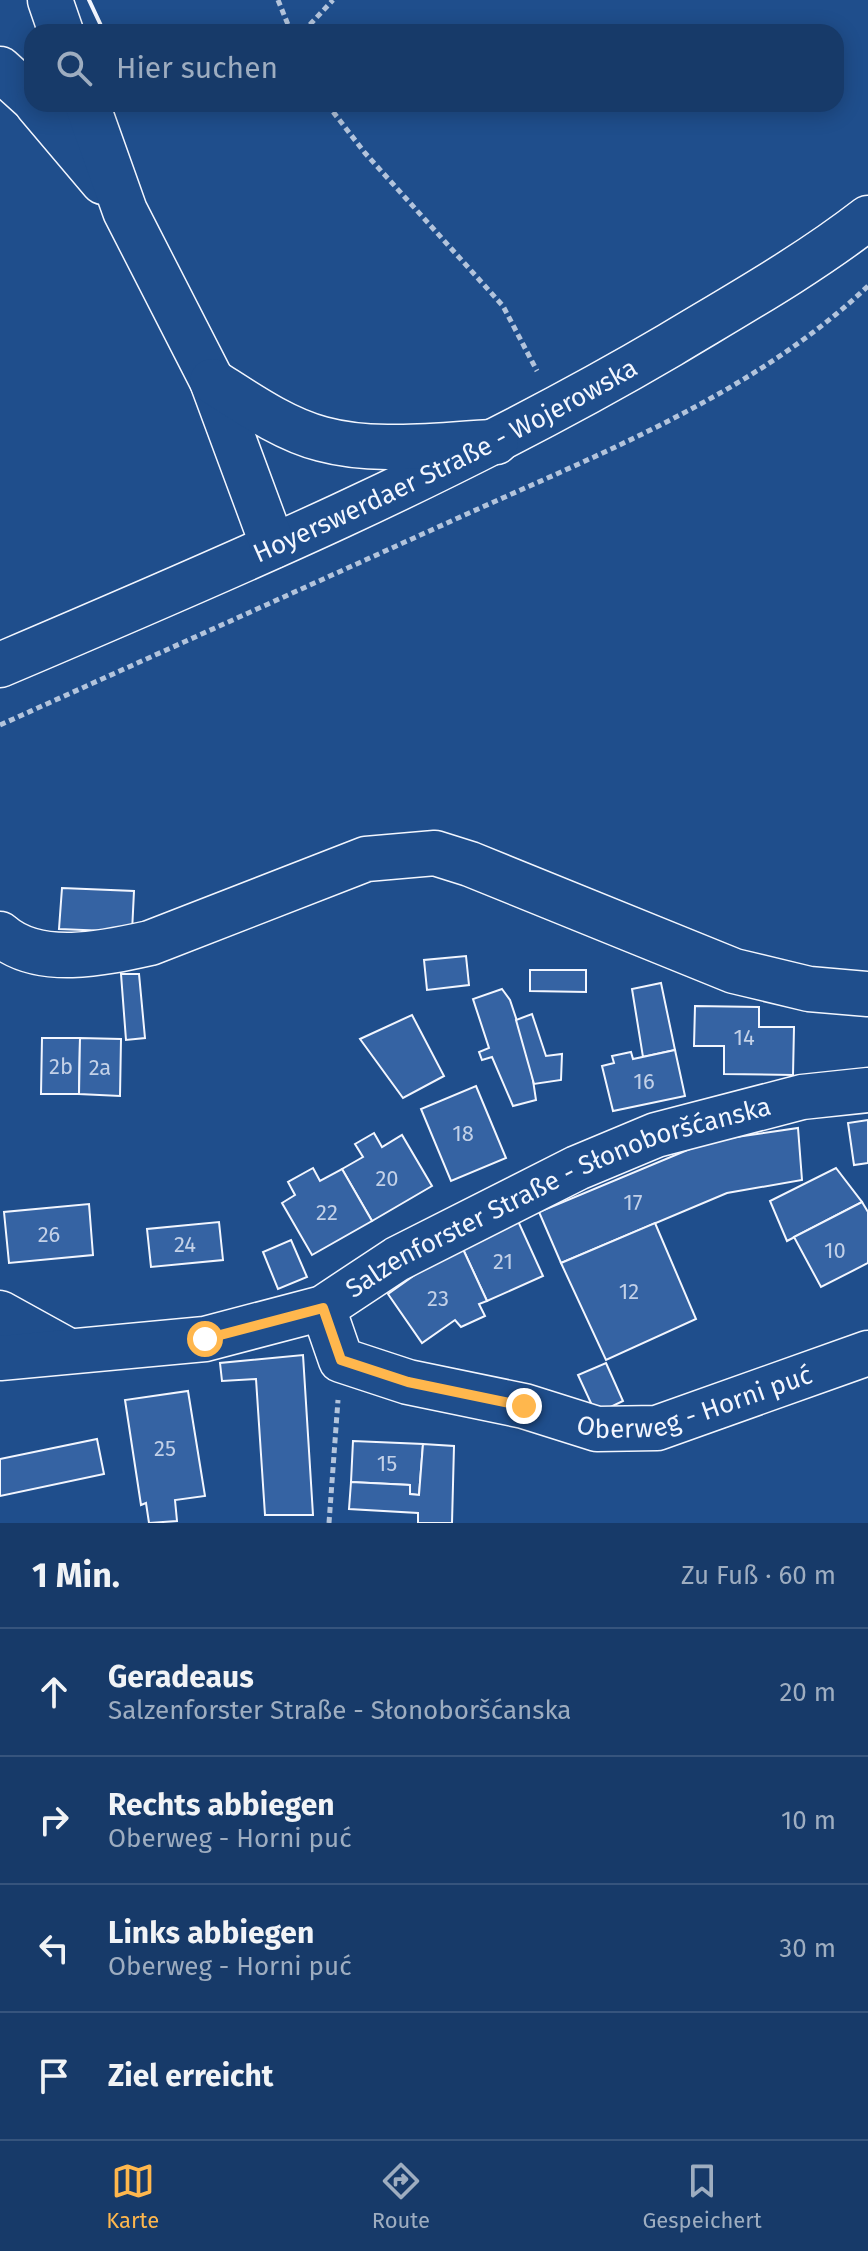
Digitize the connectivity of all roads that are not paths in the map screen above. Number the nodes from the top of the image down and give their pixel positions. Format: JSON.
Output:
{"nodes":[{"id":1,"x":50,"y":0,"type":"edge"},
{"id":2,"x":58,"y":24,"type":"edge"},
{"id":3,"x":0,"y":69,"type":"edge"},
{"id":4,"x":24,"y":91,"type":"edge"},
{"id":5,"x":44,"y":112,"type":"edge"},
{"id":6,"x":90,"y":112,"type":"edge"},
{"id":7,"x":125,"y":211,"type":"junction"},
{"id":8,"x":868,"y":218,"type":"edge"},
{"id":9,"x":212,"y":381,"type":"junction"},
{"id":10,"x":496,"y":442,"type":"junction"},
{"id":11,"x":273,"y":546,"type":"junction"},
{"id":12,"x":0,"y":665,"type":"edge"},
{"id":13,"x":0,"y":934,"type":"edge"},
{"id":14,"x":868,"y":994,"type":"edge"},
{"id":15,"x":868,"y":1090,"type":"edge"},
{"id":16,"x":323,"y":1308,"type":"junction"},
{"id":17,"x":0,"y":1313,"type":"edge"},
{"id":18,"x":67,"y":1350,"type":"junction"},
{"id":19,"x":868,"y":1353,"type":"edge"},
{"id":20,"x":0,"y":1358,"type":"edge"}],
"edges":[{"from":1,"to":2,"type":"main road"},
{"from":3,"to":4,"type":"main road"},
{"from":5,"to":7,"type":"main road"},
{"from":6,"to":7,"type":"main road"},
{"from":7,"to":9,"type":"main road"},
{"from":8,"to":10,"type":"main road","name":"Hoyerswerdaer Straße - Wojerowska"},
{"from":9,"to":10,"type":"main road"},
{"from":9,"to":11,"type":"main road"},
{"from":10,"to":11,"type":"main road","name":"Hoyerswerdaer Straße - Wojerowska"},
{"from":11,"to":12,"type":"main road","name":"Hoyerswerdaer Straße - Wojerowska"},
{"from":13,"to":14,"type":"main road"},
{"from":15,"to":16,"type":"main road","name":"Salzenforster Straße - Słonoboršćanska"},
{"from":16,"to":18,"type":"main road","name":"Salzenforster Straße - Słonoboršćanska"},
{"from":16,"to":19,"type":"main road","name":"Oberweg - Horni puć"},
{"from":17,"to":18,"type":"main road"},
{"from":18,"to":20,"type":"main road","name":"Salzenforster Straße - Słonoboršćanska"}]}
